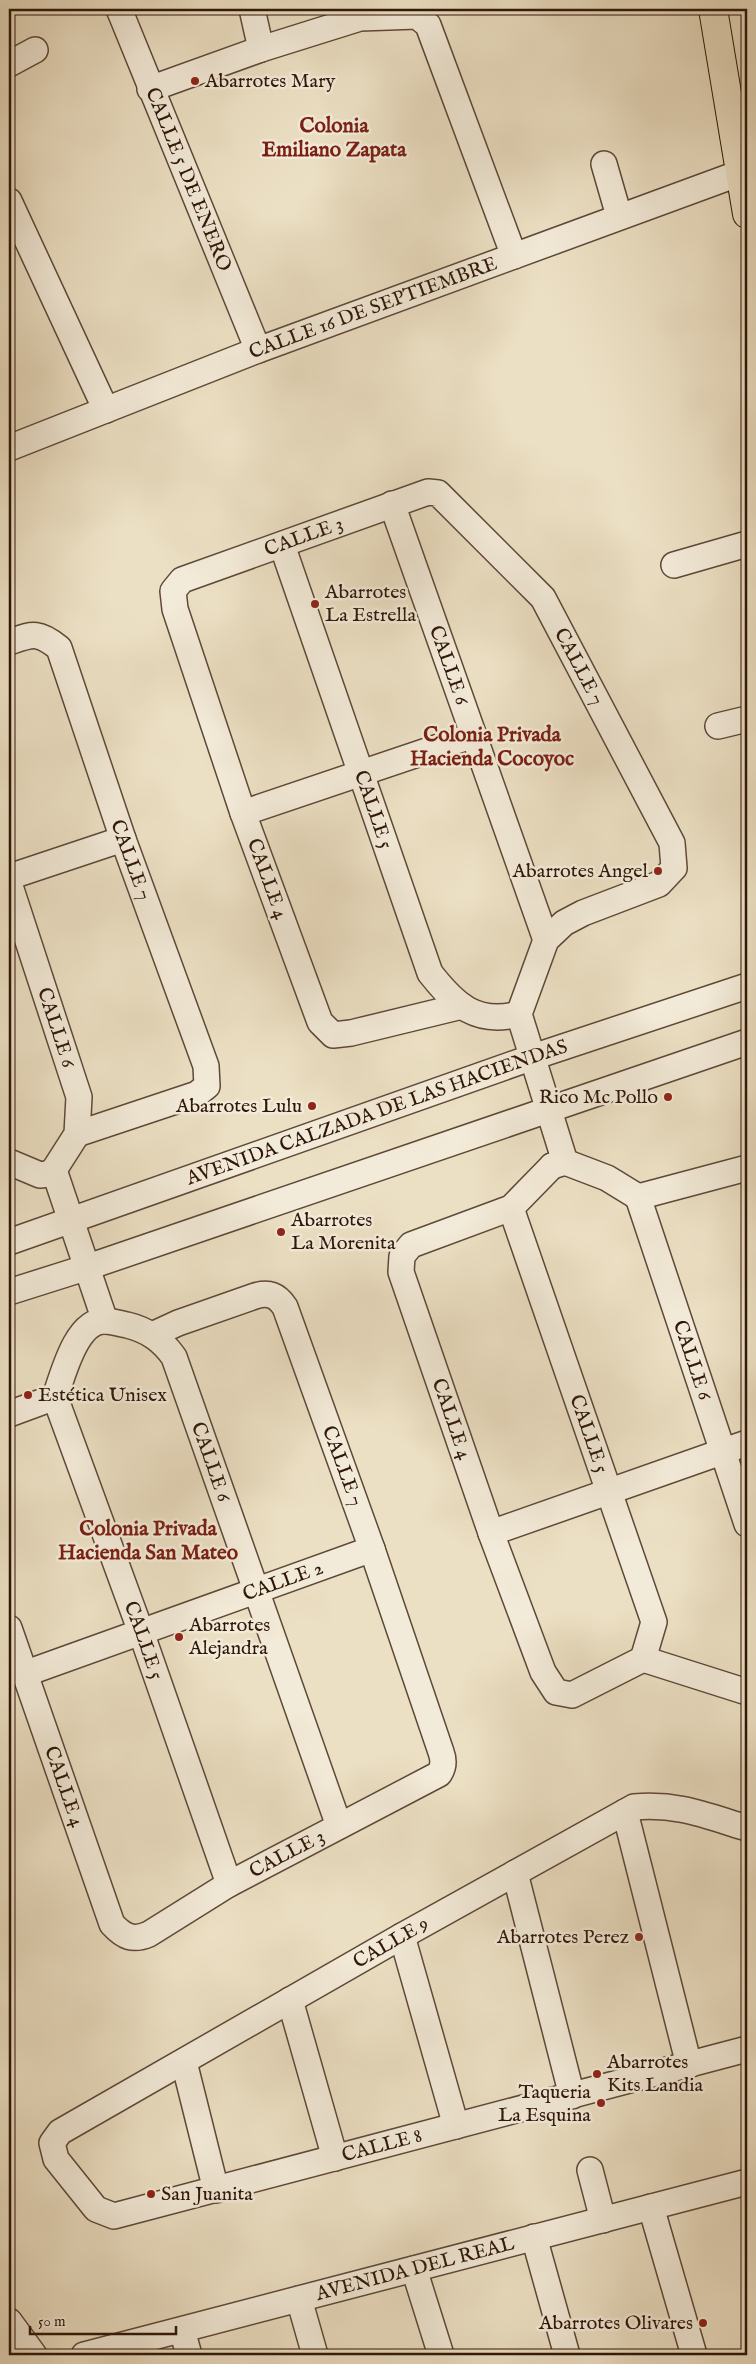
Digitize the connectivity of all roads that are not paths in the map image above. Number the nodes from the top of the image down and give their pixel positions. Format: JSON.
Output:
{"nodes":[{"id":1,"x":119,"y":9,"type":"edge"},
{"id":2,"x":252,"y":9,"type":"edge"},
{"id":3,"x":713,"y":9,"type":"edge"},
{"id":4,"x":359,"y":13,"type":"edge"},
{"id":5,"x":261,"y":49,"type":"junction"},
{"id":6,"x":35,"y":50,"type":"dead end"},
{"id":7,"x":9,"y":64,"type":"edge"},
{"id":8,"x":150,"y":89,"type":"junction"},
{"id":9,"x":604,"y":164,"type":"dead end"},
{"id":10,"x":745,"y":172,"type":"edge"},
{"id":11,"x":9,"y":201,"type":"edge"},
{"id":12,"x":747,"y":214,"type":"edge"},
{"id":13,"x":620,"y":216,"type":"junction"},
{"id":14,"x":514,"y":256,"type":"junction"},
{"id":15,"x":258,"y":350,"type":"junction"},
{"id":16,"x":106,"y":410,"type":"junction"},
{"id":17,"x":9,"y":448,"type":"edge"},
{"id":18,"x":438,"y":493,"type":"joint"},
{"id":19,"x":392,"y":504,"type":"junction"},
{"id":20,"x":747,"y":544,"type":"edge"},
{"id":21,"x":282,"y":545,"type":"junction"},
{"id":22,"x":674,"y":565,"type":"dead end"},
{"id":23,"x":173,"y":591,"type":"joint"},
{"id":24,"x":9,"y":642,"type":"edge"},
{"id":25,"x":747,"y":719,"type":"edge"},
{"id":26,"x":718,"y":726,"type":"dead end"},
{"id":27,"x":474,"y":735,"type":"junction"},
{"id":28,"x":360,"y":774,"type":"junction"},
{"id":29,"x":243,"y":814,"type":"junction"},
{"id":30,"x":124,"y":839,"type":"junction"},
{"id":31,"x":9,"y":877,"type":"edge"},
{"id":32,"x":9,"y":883,"type":"edge"},
{"id":33,"x":546,"y":940,"type":"junction"},
{"id":34,"x":747,"y":986,"type":"edge"},
{"id":35,"x":462,"y":1006,"type":"junction"},
{"id":36,"x":510,"y":1016,"type":"junction"},
{"id":37,"x":747,"y":1042,"type":"edge"},
{"id":38,"x":526,"y":1060,"type":"junction"},
{"id":39,"x":543,"y":1113,"type":"junction"},
{"id":40,"x":77,"y":1134,"type":"junction"},
{"id":41,"x":9,"y":1162,"type":"edge"},
{"id":42,"x":559,"y":1164,"type":"junction"},
{"id":43,"x":747,"y":1168,"type":"edge"},
{"id":44,"x":47,"y":1172,"type":"junction"},
{"id":45,"x":638,"y":1197,"type":"junction"},
{"id":46,"x":511,"y":1208,"type":"junction"},
{"id":47,"x":66,"y":1223,"type":"junction"},
{"id":48,"x":9,"y":1242,"type":"edge"},
{"id":49,"x":81,"y":1269,"type":"junction"},
{"id":50,"x":9,"y":1292,"type":"edge"},
{"id":51,"x":97,"y":1323,"type":"junction"},
{"id":52,"x":152,"y":1335,"type":"junction"},
{"id":53,"x":55,"y":1397,"type":"junction"},
{"id":54,"x":9,"y":1414,"type":"edge"},
{"id":55,"x":747,"y":1443,"type":"edge"},
{"id":56,"x":723,"y":1452,"type":"junction"},
{"id":57,"x":610,"y":1491,"type":"junction"},
{"id":58,"x":747,"y":1524,"type":"edge"},
{"id":59,"x":491,"y":1533,"type":"junction"},
{"id":60,"x":372,"y":1549,"type":"junction"},
{"id":61,"x":255,"y":1591,"type":"junction"},
{"id":62,"x":9,"y":1628,"type":"edge"},
{"id":63,"x":141,"y":1632,"type":"junction"},
{"id":64,"x":643,"y":1659,"type":"junction"},
{"id":65,"x":24,"y":1674,"type":"junction"},
{"id":66,"x":747,"y":1692,"type":"edge"},
{"id":67,"x":443,"y":1765,"type":"joint"},
{"id":68,"x":625,"y":1812,"type":"junction"},
{"id":69,"x":339,"y":1826,"type":"junction"},
{"id":70,"x":747,"y":1828,"type":"edge"},
{"id":71,"x":515,"y":1873,"type":"junction"},
{"id":72,"x":229,"y":1884,"type":"junction"},
{"id":73,"x":402,"y":1936,"type":"junction"},
{"id":74,"x":129,"y":1938,"type":"joint"},
{"id":75,"x":290,"y":2000,"type":"junction"},
{"id":76,"x":747,"y":2050,"type":"edge"},
{"id":77,"x":184,"y":2062,"type":"junction"},
{"id":78,"x":689,"y":2065,"type":"junction"},
{"id":79,"x":572,"y":2096,"type":"junction"},
{"id":80,"x":456,"y":2126,"type":"junction"},
{"id":81,"x":52,"y":2143,"type":"joint"},
{"id":82,"x":334,"y":2158,"type":"junction"},
{"id":83,"x":590,"y":2170,"type":"dead end"},
{"id":84,"x":747,"y":2182,"type":"edge"},
{"id":85,"x":216,"y":2190,"type":"junction"},
{"id":86,"x":651,"y":2207,"type":"junction"},
{"id":87,"x":603,"y":2220,"type":"junction"},
{"id":88,"x":534,"y":2237,"type":"junction"},
{"id":89,"x":414,"y":2269,"type":"junction"},
{"id":90,"x":299,"y":2299,"type":"junction"},
{"id":91,"x":9,"y":2322,"type":"edge"},
{"id":92,"x":182,"y":2330,"type":"junction"},
{"id":93,"x":34,"y":2355,"type":"edge"},
{"id":94,"x":84,"y":2355,"type":"edge"},
{"id":95,"x":189,"y":2355,"type":"edge"},
{"id":96,"x":315,"y":2355,"type":"edge"},
{"id":97,"x":441,"y":2355,"type":"edge"},
{"id":98,"x":567,"y":2355,"type":"edge"},
{"id":99,"x":694,"y":2355,"type":"edge"}],
"edges":[{"from":1,"to":8,"type":"street","name":"CALLE 5 DE ENERO"},
{"from":2,"to":5,"type":"street"},
{"from":3,"to":10,"type":"main road"},
{"from":4,"to":5,"type":"street"},
{"from":4,"to":14,"type":"street"},
{"from":5,"to":8,"type":"street"},
{"from":6,"to":7,"type":"street"},
{"from":8,"to":15,"type":"street","name":"CALLE 5 DE ENERO"},
{"from":9,"to":13,"type":"street"},
{"from":10,"to":12,"type":"main road"},
{"from":10,"to":13,"type":"street","name":"CALLE 16 DE SEPTIEMBRE"},
{"from":11,"to":16,"type":"street"},
{"from":13,"to":14,"type":"street","name":"CALLE 16 DE SEPTIEMBRE"},
{"from":14,"to":15,"type":"street","name":"CALLE 16 DE SEPTIEMBRE"},
{"from":15,"to":16,"type":"street","name":"CALLE 16 DE SEPTIEMBRE"},
{"from":16,"to":17,"type":"street","name":"CALLE 16 DE SEPTIEMBRE"},
{"from":18,"to":19,"type":"street","name":"CALLE 3"},
{"from":18,"to":33,"type":"street","name":"CALLE 7"},
{"from":19,"to":21,"type":"street","name":"CALLE 3"},
{"from":19,"to":27,"type":"street","name":"CALLE 6"},
{"from":20,"to":22,"type":"street"},
{"from":21,"to":23,"type":"street","name":"CALLE 3"},
{"from":21,"to":28,"type":"street","name":"CALLE 5"},
{"from":23,"to":29,"type":"street","name":"CALLE 4"},
{"from":24,"to":30,"type":"street","name":"CALLE 7"},
{"from":25,"to":26,"type":"street"},
{"from":27,"to":28,"type":"street"},
{"from":27,"to":33,"type":"street","name":"CALLE 6"},
{"from":28,"to":29,"type":"street"},
{"from":28,"to":35,"type":"street","name":"CALLE 5"},
{"from":29,"to":35,"type":"street","name":"CALLE 4"},
{"from":30,"to":31,"type":"street"},
{"from":30,"to":40,"type":"street","name":"CALLE 7"},
{"from":32,"to":40,"type":"street","name":"CALLE 6"},
{"from":33,"to":36,"type":"street"},
{"from":34,"to":38,"type":"street","name":"AVENIDA CALZADA DE LAS HACIENDAS"},
{"from":35,"to":36,"type":"street","name":"CALLE 5"},
{"from":36,"to":38,"type":"street"},
{"from":37,"to":39,"type":"street"},
{"from":38,"to":39,"type":"street"},
{"from":38,"to":47,"type":"street","name":"AVENIDA CALZADA DE LAS HACIENDAS"},
{"from":39,"to":42,"type":"street"},
{"from":39,"to":49,"type":"street"},
{"from":40,"to":44,"type":"street","name":"CALLE 6"},
{"from":41,"to":44,"type":"street"},
{"from":42,"to":45,"type":"street"},
{"from":42,"to":46,"type":"street"},
{"from":43,"to":45,"type":"street"},
{"from":44,"to":47,"type":"street"},
{"from":45,"to":56,"type":"street","name":"CALLE 6"},
{"from":46,"to":57,"type":"street","name":"CALLE 5"},
{"from":46,"to":59,"type":"street","name":"CALLE 4"},
{"from":47,"to":48,"type":"street","name":"AVENIDA CALZADA DE LAS HACIENDAS"},
{"from":47,"to":49,"type":"street"},
{"from":49,"to":50,"type":"street"},
{"from":49,"to":51,"type":"street"},
{"from":51,"to":52,"type":"street","name":"CALLE 6"},
{"from":51,"to":53,"type":"street"},
{"from":52,"to":60,"type":"street","name":"CALLE 7"},
{"from":52,"to":61,"type":"street","name":"CALLE 6"},
{"from":53,"to":54,"type":"street"},
{"from":53,"to":63,"type":"street","name":"CALLE 5"},
{"from":55,"to":56,"type":"street"},
{"from":56,"to":57,"type":"street"},
{"from":56,"to":58,"type":"street","name":"CALLE 6"},
{"from":57,"to":59,"type":"street"},
{"from":57,"to":64,"type":"street","name":"CALLE 5"},
{"from":59,"to":64,"type":"street","name":"CALLE 4"},
{"from":60,"to":61,"type":"street","name":"CALLE 2"},
{"from":60,"to":67,"type":"street","name":"CALLE 7"},
{"from":61,"to":63,"type":"street","name":"CALLE 2"},
{"from":61,"to":69,"type":"street","name":"CALLE 6"},
{"from":62,"to":65,"type":"street","name":"CALLE 4"},
{"from":63,"to":65,"type":"street","name":"CALLE 2"},
{"from":63,"to":72,"type":"street","name":"CALLE 5"},
{"from":64,"to":66,"type":"street"},
{"from":65,"to":74,"type":"street","name":"CALLE 4"},
{"from":67,"to":69,"type":"street","name":"CALLE 3"},
{"from":68,"to":70,"type":"street","name":"CALLE 9"},
{"from":68,"to":71,"type":"street","name":"CALLE 9"},
{"from":68,"to":78,"type":"street"},
{"from":69,"to":72,"type":"street","name":"CALLE 3"},
{"from":71,"to":73,"type":"street","name":"CALLE 9"},
{"from":71,"to":79,"type":"street"},
{"from":72,"to":74,"type":"street","name":"CALLE 3"},
{"from":73,"to":75,"type":"street","name":"CALLE 9"},
{"from":73,"to":80,"type":"street"},
{"from":75,"to":77,"type":"street","name":"CALLE 9"},
{"from":75,"to":82,"type":"street"},
{"from":76,"to":78,"type":"street","name":"CALLE 8"},
{"from":77,"to":81,"type":"street","name":"CALLE 9"},
{"from":77,"to":85,"type":"street"},
{"from":78,"to":79,"type":"street","name":"CALLE 8"},
{"from":79,"to":80,"type":"street","name":"CALLE 8"},
{"from":80,"to":82,"type":"street","name":"CALLE 8"},
{"from":81,"to":85,"type":"street","name":"CALLE 8"},
{"from":82,"to":85,"type":"street","name":"CALLE 8"},
{"from":83,"to":87,"type":"street"},
{"from":84,"to":86,"type":"street","name":"AVENIDA DEL REAL"},
{"from":86,"to":87,"type":"street","name":"AVENIDA DEL REAL"},
{"from":86,"to":99,"type":"street"},
{"from":87,"to":88,"type":"street","name":"AVENIDA DEL REAL"},
{"from":88,"to":89,"type":"street","name":"AVENIDA DEL REAL"},
{"from":88,"to":98,"type":"street"},
{"from":89,"to":90,"type":"street","name":"AVENIDA DEL REAL"},
{"from":89,"to":97,"type":"street"},
{"from":90,"to":92,"type":"street","name":"AVENIDA DEL REAL"},
{"from":90,"to":96,"type":"street"},
{"from":91,"to":93,"type":"street"},
{"from":92,"to":94,"type":"street","name":"AVENIDA DEL REAL"},
{"from":92,"to":95,"type":"street"}]}
